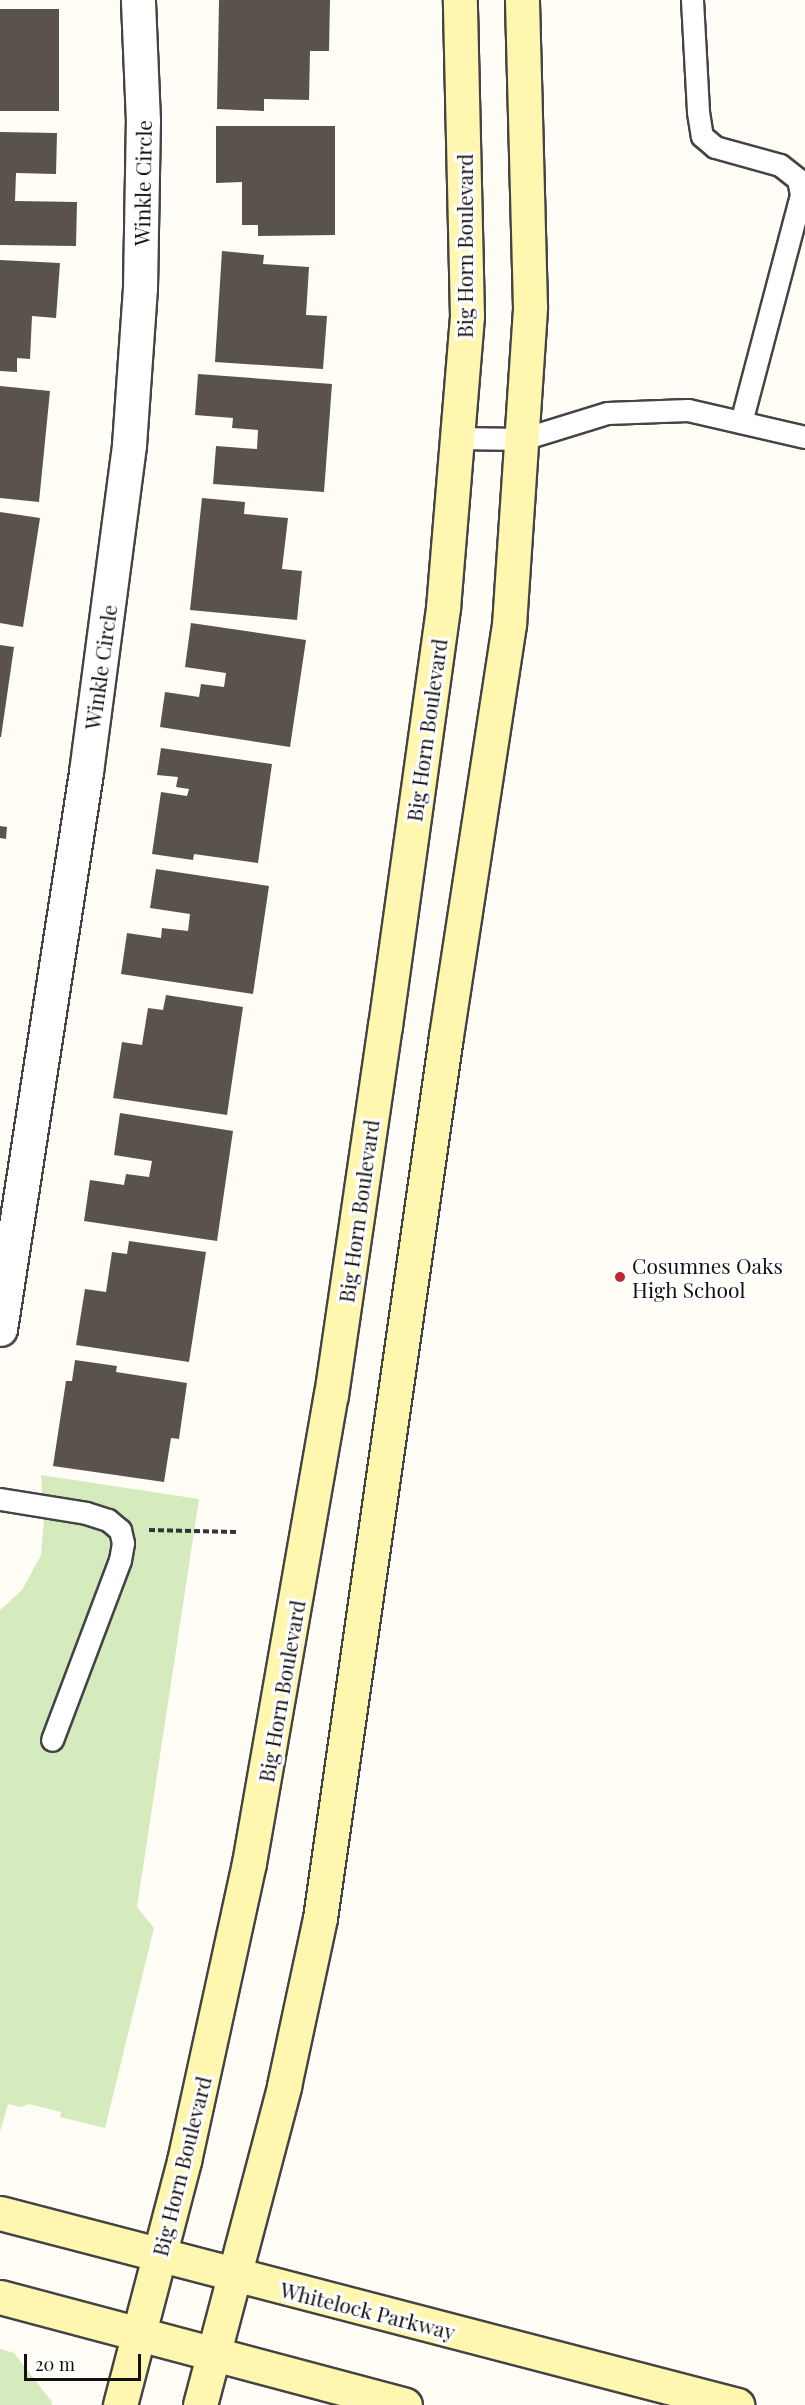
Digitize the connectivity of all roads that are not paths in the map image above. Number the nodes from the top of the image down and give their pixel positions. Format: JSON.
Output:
{"nodes":[{"id":1,"x":138,"y":0,"type":"edge"},
{"id":2,"x":460,"y":0,"type":"edge"},
{"id":3,"x":522,"y":0,"type":"edge"},
{"id":4,"x":692,"y":0,"type":"edge"},
{"id":5,"x":741,"y":422,"type":"junction"},
{"id":6,"x":805,"y":437,"type":"edge"},
{"id":7,"x":456,"y":438,"type":"junction"},
{"id":8,"x":523,"y":439,"type":"junction"},
{"id":9,"x":0,"y":1329,"type":"edge"},
{"id":10,"x":0,"y":1499,"type":"edge"},
{"id":11,"x":52,"y":1740,"type":"dead end"},
{"id":12,"x":0,"y":2213,"type":"edge"},
{"id":13,"x":159,"y":2256,"type":"junction"},
{"id":14,"x":235,"y":2276,"type":"junction"},
{"id":15,"x":0,"y":2297,"type":"edge"},
{"id":16,"x":139,"y":2334,"type":"junction"},
{"id":17,"x":214,"y":2355,"type":"junction"},
{"id":18,"x":120,"y":2405,"type":"edge"},
{"id":19,"x":200,"y":2405,"type":"edge"},
{"id":20,"x":405,"y":2405,"type":"edge"},
{"id":21,"x":737,"y":2405,"type":"edge"}],
"edges":[{"from":1,"to":9,"type":"street","name":"Winkle Circle"},
{"from":2,"to":7,"type":"main road","name":"Big Horn Boulevard"},
{"from":3,"to":8,"type":"main road"},
{"from":4,"to":5,"type":"lane"},
{"from":5,"to":6,"type":"lane"},
{"from":5,"to":8,"type":"lane"},
{"from":7,"to":8,"type":"lane"},
{"from":7,"to":13,"type":"main road","name":"Big Horn Boulevard"},
{"from":8,"to":14,"type":"main road"},
{"from":10,"to":11,"type":"lane"},
{"from":12,"to":13,"type":"main road","name":"Whitelock Parkway"},
{"from":13,"to":14,"type":"main road","name":"Whitelock Parkway"},
{"from":13,"to":16,"type":"main road","name":"Big Horn Boulevard"},
{"from":14,"to":17,"type":"main road"},
{"from":14,"to":21,"type":"main road","name":"Whitelock Parkway"},
{"from":15,"to":16,"type":"main road"},
{"from":16,"to":17,"type":"main road"},
{"from":16,"to":18,"type":"main road","name":"Big Horn Boulevard"},
{"from":17,"to":19,"type":"main road"},
{"from":17,"to":20,"type":"main road"}]}
